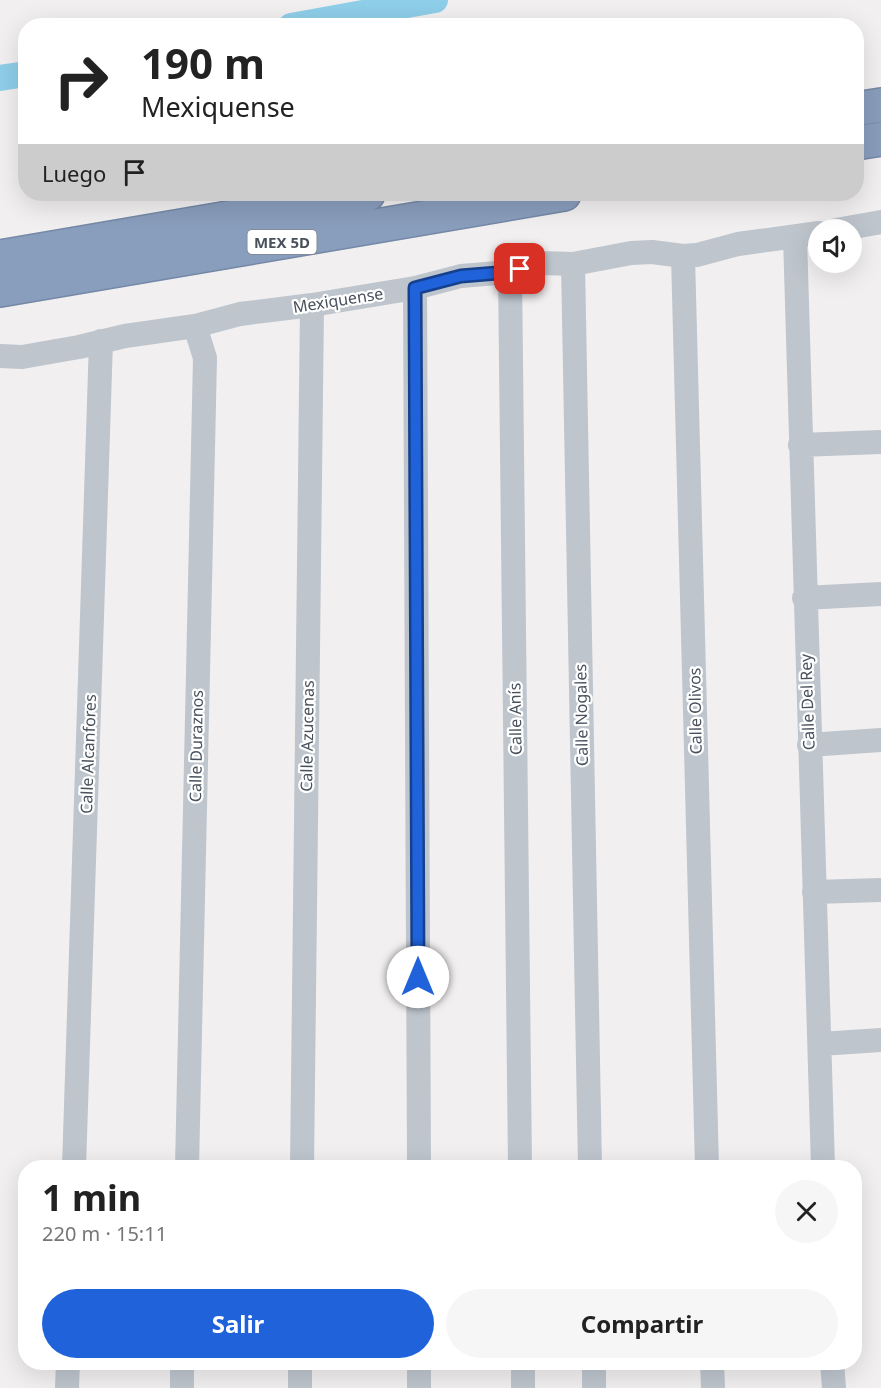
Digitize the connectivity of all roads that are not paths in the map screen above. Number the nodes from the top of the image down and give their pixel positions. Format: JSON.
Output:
{"nodes":[{"id":1,"x":881,"y":105,"type":"edge"},
{"id":2,"x":864,"y":108,"type":"edge"},
{"id":3,"x":881,"y":139,"type":"edge"},
{"id":4,"x":864,"y":142,"type":"edge"},
{"id":5,"x":326,"y":201,"type":"edge"},
{"id":6,"x":523,"y":201,"type":"edge"},
{"id":7,"x":881,"y":222,"type":"edge"},
{"id":8,"x":862,"y":225,"type":"edge"},
{"id":9,"x":808,"y":234,"type":"edge"},
{"id":10,"x":795,"y":237,"type":"junction"},
{"id":11,"x":0,"y":256,"type":"edge"},
{"id":12,"x":683,"y":256,"type":"junction"},
{"id":13,"x":573,"y":264,"type":"junction"},
{"id":14,"x":510,"y":272,"type":"junction"},
{"id":15,"x":415,"y":288,"type":"junction"},
{"id":16,"x":0,"y":290,"type":"edge"},
{"id":17,"x":312,"y":305,"type":"junction"},
{"id":18,"x":195,"y":326,"type":"junction"},
{"id":19,"x":101,"y":341,"type":"junction"},
{"id":20,"x":0,"y":356,"type":"edge"},
{"id":21,"x":881,"y":442,"type":"edge"},
{"id":22,"x":800,"y":445,"type":"junction"},
{"id":23,"x":881,"y":594,"type":"edge"},
{"id":24,"x":804,"y":598,"type":"junction"},
{"id":25,"x":881,"y":740,"type":"edge"},
{"id":26,"x":809,"y":745,"type":"junction"},
{"id":27,"x":881,"y":890,"type":"edge"},
{"id":28,"x":814,"y":892,"type":"junction"},
{"id":29,"x":881,"y":1040,"type":"edge"},
{"id":30,"x":820,"y":1044,"type":"junction"},
{"id":31,"x":74,"y":1160,"type":"edge"},
{"id":32,"x":187,"y":1160,"type":"edge"},
{"id":33,"x":302,"y":1160,"type":"edge"},
{"id":34,"x":419,"y":1160,"type":"edge"},
{"id":35,"x":520,"y":1160,"type":"edge"},
{"id":36,"x":590,"y":1160,"type":"edge"},
{"id":37,"x":707,"y":1160,"type":"edge"},
{"id":38,"x":823,"y":1160,"type":"edge"},
{"id":39,"x":68,"y":1370,"type":"edge"},
{"id":40,"x":182,"y":1370,"type":"edge"},
{"id":41,"x":300,"y":1370,"type":"edge"},
{"id":42,"x":419,"y":1370,"type":"edge"},
{"id":43,"x":523,"y":1370,"type":"edge"},
{"id":44,"x":594,"y":1370,"type":"edge"},
{"id":45,"x":712,"y":1370,"type":"edge"},
{"id":46,"x":833,"y":1370,"type":"edge"},
{"id":47,"x":67,"y":1388,"type":"edge"},
{"id":48,"x":182,"y":1388,"type":"edge"},
{"id":49,"x":300,"y":1388,"type":"edge"},
{"id":50,"x":419,"y":1388,"type":"edge"},
{"id":51,"x":523,"y":1388,"type":"edge"},
{"id":52,"x":594,"y":1388,"type":"edge"},
{"id":53,"x":713,"y":1388,"type":"edge"},
{"id":54,"x":834,"y":1388,"type":"edge"}],
"edges":[{"from":1,"to":2,"type":"highway"},
{"from":3,"to":4,"type":"highway"},
{"from":5,"to":11,"type":"highway","number":"MEX 5D"},
{"from":6,"to":16,"type":"highway","number":"MEX 5D"},
{"from":7,"to":8,"type":"street"},
{"from":9,"to":10,"type":"street","name":"Mexiquense"},
{"from":10,"to":12,"type":"street","name":"Mexiquense"},
{"from":10,"to":22,"type":"street","name":"Calle Del Rey"},
{"from":12,"to":13,"type":"street","name":"Mexiquense"},
{"from":12,"to":37,"type":"street","name":"Calle Olivos"},
{"from":13,"to":14,"type":"street","name":"Mexiquense"},
{"from":13,"to":36,"type":"street","name":"Calle Nogales"},
{"from":14,"to":15,"type":"street","name":"Mexiquense"},
{"from":14,"to":35,"type":"street","name":"Calle Anís"},
{"from":15,"to":17,"type":"street","name":"Mexiquense"},
{"from":15,"to":34,"type":"street"},
{"from":17,"to":18,"type":"street","name":"Mexiquense"},
{"from":17,"to":33,"type":"street","name":"Calle Azucenas"},
{"from":18,"to":19,"type":"street","name":"Mexiquense"},
{"from":18,"to":32,"type":"street","name":"Calle Duraznos"},
{"from":19,"to":20,"type":"street","name":"Mexiquense"},
{"from":19,"to":31,"type":"street","name":"Calle Alcanfores"},
{"from":21,"to":22,"type":"street"},
{"from":22,"to":24,"type":"street","name":"Calle Del Rey"},
{"from":23,"to":24,"type":"street"},
{"from":24,"to":26,"type":"street","name":"Calle Del Rey"},
{"from":25,"to":26,"type":"street"},
{"from":26,"to":28,"type":"street","name":"Calle Del Rey"},
{"from":27,"to":28,"type":"street"},
{"from":28,"to":30,"type":"street","name":"Calle Del Rey"},
{"from":29,"to":30,"type":"street"},
{"from":30,"to":38,"type":"street","name":"Calle Del Rey"},
{"from":39,"to":47,"type":"street"},
{"from":40,"to":48,"type":"street"},
{"from":41,"to":49,"type":"street"},
{"from":42,"to":50,"type":"street"},
{"from":43,"to":51,"type":"street"},
{"from":44,"to":52,"type":"street"},
{"from":45,"to":53,"type":"street"},
{"from":46,"to":54,"type":"street"}]}
